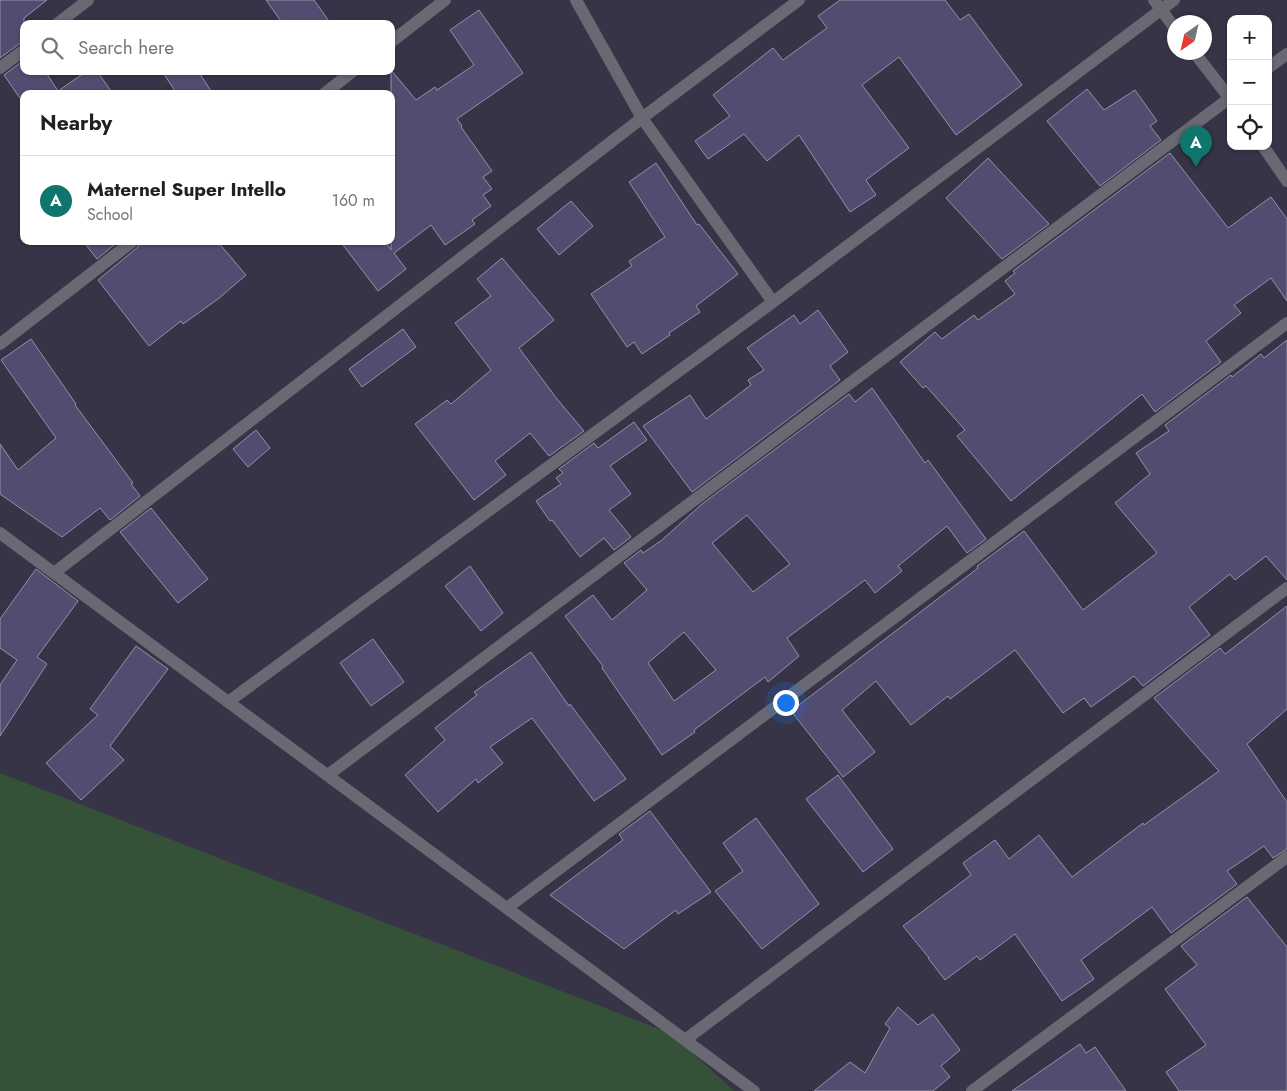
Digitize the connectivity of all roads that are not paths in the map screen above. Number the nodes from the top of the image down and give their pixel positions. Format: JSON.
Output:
{"nodes":[{"id":1,"x":88,"y":0,"type":"edge"},
{"id":2,"x":445,"y":0,"type":"edge"},
{"id":3,"x":576,"y":0,"type":"edge"},
{"id":4,"x":799,"y":0,"type":"edge"},
{"id":5,"x":1174,"y":0,"type":"edge"},
{"id":6,"x":1157,"y":5,"type":"edge"},
{"id":7,"x":1167,"y":19,"type":"edge"},
{"id":8,"x":62,"y":20,"type":"edge"},
{"id":9,"x":395,"y":39,"type":"edge"},
{"id":10,"x":20,"y":53,"type":"edge"},
{"id":11,"x":1287,"y":54,"type":"edge"},
{"id":12,"x":1200,"y":60,"type":"edge"},
{"id":13,"x":1272,"y":65,"type":"edge"},
{"id":14,"x":0,"y":68,"type":"edge"},
{"id":15,"x":348,"y":75,"type":"edge"},
{"id":16,"x":329,"y":90,"type":"edge"},
{"id":17,"x":1227,"y":94,"type":"edge"},
{"id":18,"x":1227,"y":100,"type":"edge"},
{"id":19,"x":642,"y":118,"type":"junction"},
{"id":20,"x":1266,"y":150,"type":"edge"},
{"id":21,"x":1287,"y":181,"type":"edge"},
{"id":22,"x":128,"y":245,"type":"edge"},
{"id":23,"x":773,"y":302,"type":"junction"},
{"id":24,"x":1287,"y":323,"type":"edge"},
{"id":25,"x":0,"y":344,"type":"edge"},
{"id":26,"x":0,"y":533,"type":"edge"},
{"id":27,"x":54,"y":573,"type":"junction"},
{"id":28,"x":1287,"y":588,"type":"edge"},
{"id":29,"x":228,"y":702,"type":"junction"},
{"id":30,"x":328,"y":775,"type":"junction"},
{"id":31,"x":1287,"y":857,"type":"edge"},
{"id":32,"x":507,"y":908,"type":"junction"},
{"id":33,"x":685,"y":1040,"type":"junction"},
{"id":34,"x":754,"y":1091,"type":"edge"},
{"id":35,"x":972,"y":1091,"type":"edge"}],
"edges":[{"from":1,"to":8,"type":"street"},
{"from":2,"to":9,"type":"street"},
{"from":3,"to":19,"type":"street"},
{"from":4,"to":19,"type":"street"},
{"from":5,"to":6,"type":"street"},
{"from":6,"to":7,"type":"street"},
{"from":6,"to":23,"type":"street"},
{"from":10,"to":14,"type":"street"},
{"from":11,"to":13,"type":"street"},
{"from":12,"to":17,"type":"street"},
{"from":15,"to":16,"type":"street"},
{"from":18,"to":30,"type":"street"},
{"from":19,"to":23,"type":"street"},
{"from":19,"to":27,"type":"street"},
{"from":20,"to":21,"type":"street"},
{"from":22,"to":25,"type":"street"},
{"from":23,"to":29,"type":"street"},
{"from":24,"to":32,"type":"street"},
{"from":26,"to":27,"type":"street"},
{"from":27,"to":29,"type":"street"},
{"from":28,"to":33,"type":"street"},
{"from":29,"to":30,"type":"street"},
{"from":30,"to":32,"type":"street"},
{"from":31,"to":35,"type":"street"},
{"from":32,"to":33,"type":"street"},
{"from":33,"to":34,"type":"street"}]}
